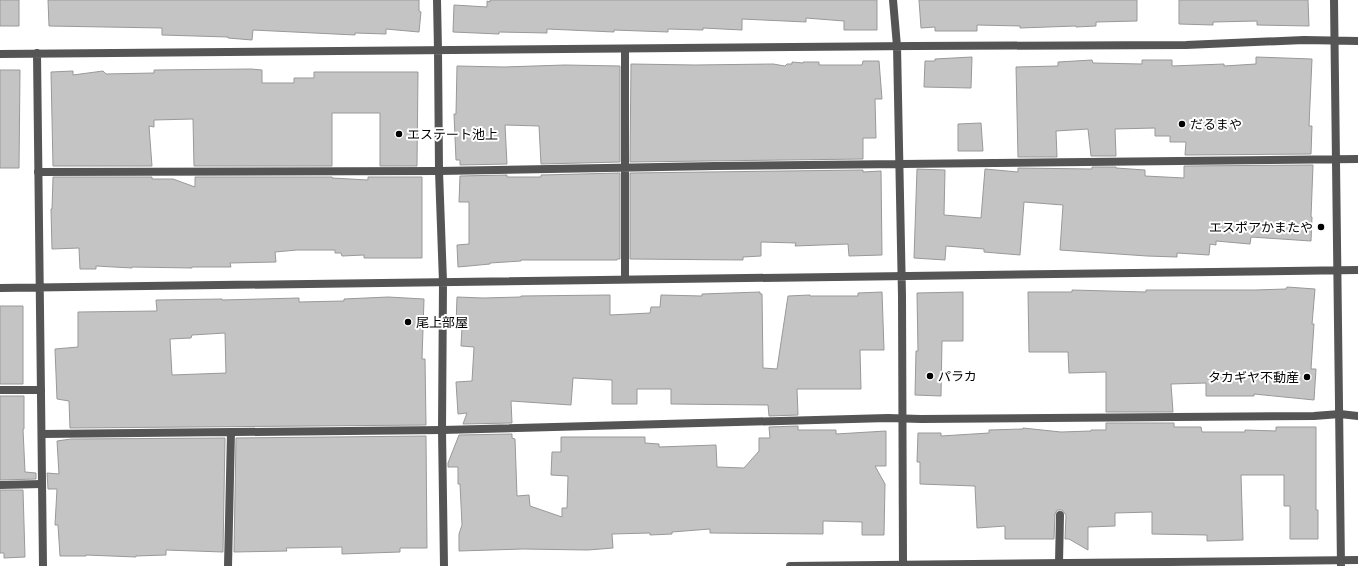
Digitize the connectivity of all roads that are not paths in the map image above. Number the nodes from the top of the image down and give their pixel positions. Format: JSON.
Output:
{"nodes":[{"id":1,"x":437,"y":0,"type":"edge"},
{"id":2,"x":893,"y":0,"type":"edge"},
{"id":3,"x":1334,"y":0,"type":"edge"},
{"id":4,"x":1335,"y":40,"type":"junction"},
{"id":5,"x":1358,"y":41,"type":"edge"},
{"id":6,"x":897,"y":46,"type":"junction"},
{"id":7,"x":625,"y":49,"type":"junction"},
{"id":8,"x":438,"y":50,"type":"junction"},
{"id":9,"x":37,"y":53,"type":"junction"},
{"id":10,"x":0,"y":54,"type":"edge"},
{"id":11,"x":1358,"y":159,"type":"edge"},
{"id":12,"x":1336,"y":160,"type":"junction"},
{"id":13,"x":899,"y":164,"type":"junction"},
{"id":14,"x":625,"y":168,"type":"junction"},
{"id":15,"x":439,"y":171,"type":"junction"},
{"id":16,"x":38,"y":172,"type":"junction"},
{"id":17,"x":1338,"y":270,"type":"junction"},
{"id":18,"x":1358,"y":270,"type":"edge"},
{"id":19,"x":902,"y":276,"type":"junction"},
{"id":20,"x":625,"y":279,"type":"junction"},
{"id":21,"x":443,"y":282,"type":"junction"},
{"id":22,"x":40,"y":287,"type":"junction"},
{"id":23,"x":0,"y":288,"type":"edge"},
{"id":24,"x":0,"y":390,"type":"edge"},
{"id":25,"x":41,"y":390,"type":"junction"},
{"id":26,"x":1340,"y":414,"type":"junction"},
{"id":27,"x":1358,"y":416,"type":"edge"},
{"id":28,"x":903,"y":419,"type":"junction"},
{"id":29,"x":442,"y":430,"type":"junction"},
{"id":30,"x":231,"y":432,"type":"junction"},
{"id":31,"x":42,"y":434,"type":"junction"},
{"id":32,"x":42,"y":484,"type":"junction"},
{"id":33,"x":0,"y":485,"type":"edge"},
{"id":34,"x":1060,"y":515,"type":"dead end"},
{"id":35,"x":1358,"y":560,"type":"edge"},
{"id":36,"x":1059,"y":563,"type":"junction"},
{"id":37,"x":1342,"y":563,"type":"edge"},
{"id":38,"x":903,"y":565,"type":"edge"},
{"id":39,"x":43,"y":566,"type":"edge"},
{"id":40,"x":228,"y":566,"type":"edge"},
{"id":41,"x":444,"y":566,"type":"edge"},
{"id":42,"x":790,"y":566,"type":"edge"}],
"edges":[{"from":1,"to":8,"type":"street"},
{"from":2,"to":6,"type":"street"},
{"from":3,"to":4,"type":"street"},
{"from":4,"to":5,"type":"street"},
{"from":4,"to":6,"type":"street"},
{"from":4,"to":12,"type":"street"},
{"from":6,"to":7,"type":"street"},
{"from":6,"to":13,"type":"street"},
{"from":7,"to":8,"type":"street"},
{"from":7,"to":14,"type":"street"},
{"from":8,"to":9,"type":"street"},
{"from":8,"to":15,"type":"street"},
{"from":9,"to":10,"type":"street"},
{"from":9,"to":16,"type":"street"},
{"from":11,"to":12,"type":"street"},
{"from":12,"to":13,"type":"street"},
{"from":12,"to":17,"type":"street"},
{"from":13,"to":14,"type":"street"},
{"from":13,"to":19,"type":"street"},
{"from":14,"to":15,"type":"street"},
{"from":14,"to":20,"type":"street"},
{"from":15,"to":16,"type":"street"},
{"from":15,"to":21,"type":"street"},
{"from":16,"to":22,"type":"street"},
{"from":17,"to":18,"type":"street"},
{"from":17,"to":19,"type":"street"},
{"from":17,"to":26,"type":"street"},
{"from":19,"to":20,"type":"street"},
{"from":19,"to":28,"type":"street"},
{"from":20,"to":21,"type":"street"},
{"from":21,"to":22,"type":"street"},
{"from":21,"to":29,"type":"street"},
{"from":22,"to":23,"type":"street"},
{"from":22,"to":25,"type":"street"},
{"from":24,"to":25,"type":"street"},
{"from":25,"to":31,"type":"street"},
{"from":26,"to":27,"type":"street"},
{"from":26,"to":28,"type":"street"},
{"from":26,"to":37,"type":"street"},
{"from":28,"to":29,"type":"street"},
{"from":28,"to":38,"type":"street"},
{"from":29,"to":30,"type":"street"},
{"from":29,"to":41,"type":"street"},
{"from":30,"to":31,"type":"street"},
{"from":30,"to":40,"type":"street"},
{"from":31,"to":32,"type":"street"},
{"from":32,"to":33,"type":"street"},
{"from":32,"to":39,"type":"street"},
{"from":34,"to":36,"type":"street"},
{"from":35,"to":37,"type":"street"},
{"from":36,"to":37,"type":"street"},
{"from":36,"to":38,"type":"street"},
{"from":38,"to":42,"type":"street"}]}
